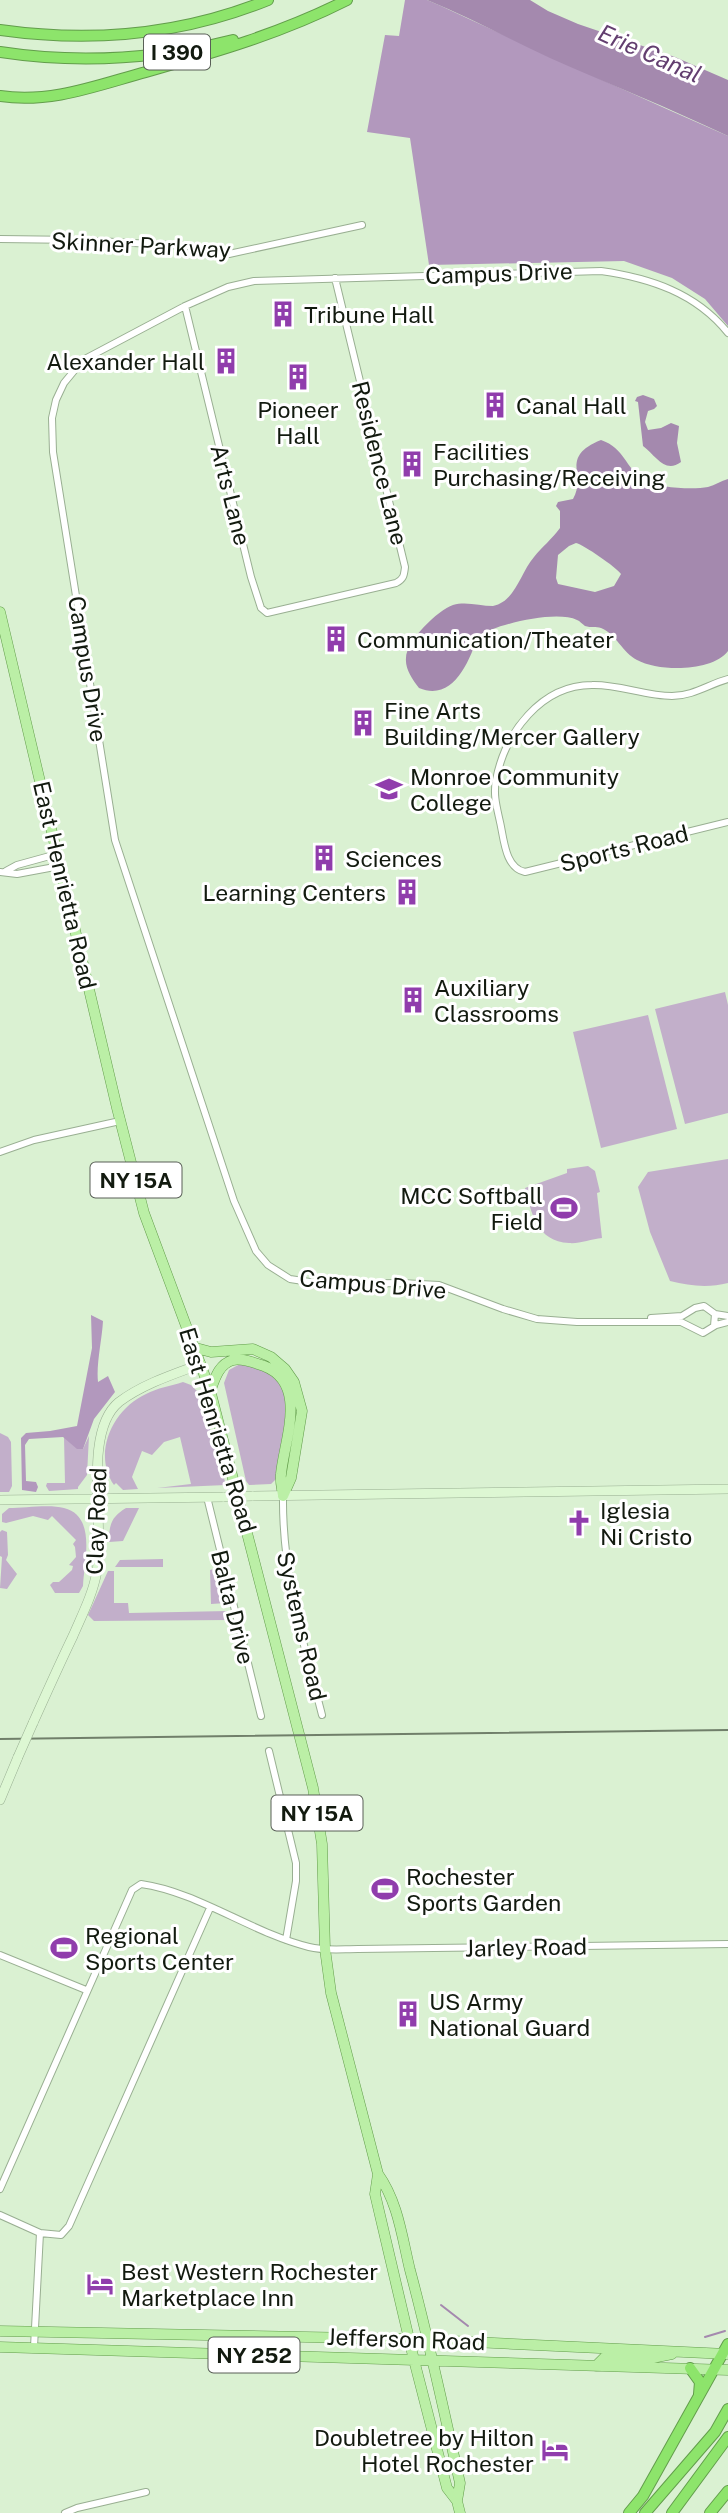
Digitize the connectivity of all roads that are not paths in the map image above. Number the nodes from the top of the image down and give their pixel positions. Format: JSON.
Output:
{"nodes":[{"id":1,"x":268,"y":0,"type":"edge"},
{"id":2,"x":347,"y":0,"type":"edge"},
{"id":3,"x":0,"y":29,"type":"edge"},
{"id":4,"x":0,"y":52,"type":"edge"},
{"id":5,"x":0,"y":97,"type":"edge"},
{"id":6,"x":362,"y":225,"type":"dead end"},
{"id":7,"x":0,"y":239,"type":"edge"},
{"id":8,"x":335,"y":278,"type":"junction"},
{"id":9,"x":185,"y":306,"type":"junction"},
{"id":10,"x":728,"y":333,"type":"edge"},
{"id":11,"x":335,"y":597,"type":"joint"},
{"id":12,"x":0,"y":612,"type":"edge"},
{"id":13,"x":2,"y":624,"type":"edge"},
{"id":14,"x":728,"y":679,"type":"edge"},
{"id":15,"x":728,"y":822,"type":"edge"},
{"id":16,"x":57,"y":855,"type":"junction"},
{"id":17,"x":60,"y":866,"type":"junction"},
{"id":18,"x":2,"y":872,"type":"edge"},
{"id":19,"x":120,"y":1121,"type":"junction"},
{"id":20,"x":0,"y":1152,"type":"edge"},
{"id":21,"x":691,"y":1312,"type":"junction"},
{"id":22,"x":715,"y":1314,"type":"junction"},
{"id":23,"x":728,"y":1316,"type":"edge"},
{"id":24,"x":635,"y":1321,"type":"junction"},
{"id":25,"x":728,"y":1322,"type":"edge"},
{"id":26,"x":692,"y":1328,"type":"junction"},
{"id":27,"x":713,"y":1328,"type":"junction"},
{"id":28,"x":196,"y":1348,"type":"junction"},
{"id":29,"x":201,"y":1364,"type":"junction"},
{"id":30,"x":211,"y":1390,"type":"junction"},
{"id":31,"x":728,"y":1489,"type":"edge"},
{"id":32,"x":284,"y":1496,"type":"junction"},
{"id":33,"x":207,"y":1497,"type":"junction"},
{"id":34,"x":99,"y":1498,"type":"junction"},
{"id":35,"x":0,"y":1500,"type":"edge"},
{"id":36,"x":322,"y":1715,"type":"dead end"},
{"id":37,"x":261,"y":1716,"type":"dead end"},
{"id":38,"x":269,"y":1751,"type":"dead end"},
{"id":39,"x":0,"y":1800,"type":"edge"},
{"id":40,"x":210,"y":1908,"type":"junction"},
{"id":41,"x":286,"y":1940,"type":"junction"},
{"id":42,"x":728,"y":1944,"type":"edge"},
{"id":43,"x":325,"y":1949,"type":"junction"},
{"id":44,"x":0,"y":1955,"type":"edge"},
{"id":45,"x":86,"y":1990,"type":"junction"},
{"id":46,"x":378,"y":2174,"type":"junction"},
{"id":47,"x":0,"y":2189,"type":"edge"},
{"id":48,"x":0,"y":2215,"type":"edge"},
{"id":49,"x":40,"y":2233,"type":"junction"},
{"id":50,"x":0,"y":2331,"type":"edge"},
{"id":51,"x":36,"y":2331,"type":"junction"},
{"id":52,"x":409,"y":2339,"type":"junction"},
{"id":53,"x":429,"y":2340,"type":"junction"},
{"id":54,"x":0,"y":2347,"type":"edge"},
{"id":55,"x":34,"y":2347,"type":"junction"},
{"id":56,"x":726,"y":2351,"type":"edge"},
{"id":57,"x":686,"y":2352,"type":"junction"},
{"id":58,"x":414,"y":2360,"type":"junction"},
{"id":59,"x":433,"y":2360,"type":"junction"},
{"id":60,"x":596,"y":2366,"type":"junction"},
{"id":61,"x":690,"y":2368,"type":"junction"},
{"id":62,"x":715,"y":2369,"type":"junction"},
{"id":63,"x":728,"y":2370,"type":"edge"},
{"id":64,"x":699,"y":2398,"type":"junction"},
{"id":65,"x":728,"y":2409,"type":"edge"},
{"id":66,"x":728,"y":2437,"type":"edge"},
{"id":67,"x":146,"y":2492,"type":"dead end"},
{"id":68,"x":728,"y":2494,"type":"edge"},
{"id":69,"x":457,"y":2501,"type":"junction"},
{"id":70,"x":65,"y":2513,"type":"edge"},
{"id":71,"x":460,"y":2513,"type":"edge"},
{"id":72,"x":629,"y":2513,"type":"edge"},
{"id":73,"x":645,"y":2513,"type":"edge"},
{"id":74,"x":673,"y":2513,"type":"edge"},
{"id":75,"x":710,"y":2513,"type":"edge"},
{"id":76,"x":717,"y":2513,"type":"edge"}],
"edges":[{"from":1,"to":3,"type":"highway","number":"I 390"},
{"from":2,"to":4,"type":"highway","number":"I 390"},
{"from":2,"to":5,"type":"highway"},
{"from":6,"to":7,"type":"street","name":"Skinner Parkway"},
{"from":8,"to":9,"type":"street","name":"Campus Drive"},
{"from":8,"to":10,"type":"street","name":"Campus Drive"},
{"from":8,"to":11,"type":"street","name":"Residence Lane"},
{"from":9,"to":11,"type":"street","name":"Arts Lane"},
{"from":9,"to":24,"type":"street","name":"Campus Drive"},
{"from":12,"to":13,"type":"main road","name":"East Henrietta Road","number":"NY 15A"},
{"from":13,"to":16,"type":"main road","name":"East Henrietta Road","number":"NY 15A"},
{"from":14,"to":15,"type":"street","name":"Sports Road"},
{"from":16,"to":17,"type":"main road","name":"East Henrietta Road","number":"NY 15A"},
{"from":16,"to":18,"type":"street"},
{"from":17,"to":18,"type":"street"},
{"from":17,"to":19,"type":"main road","name":"East Henrietta Road","number":"NY 15A"},
{"from":19,"to":20,"type":"street"},
{"from":19,"to":28,"type":"main road","name":"East Henrietta Road","number":"NY 15A"},
{"from":21,"to":22,"type":"street"},
{"from":21,"to":24,"type":"street","name":"Campus Drive"},
{"from":21,"to":26,"type":"street"},
{"from":22,"to":23,"type":"street"},
{"from":22,"to":27,"type":"street"},
{"from":24,"to":26,"type":"street","name":"Campus Drive"},
{"from":25,"to":27,"type":"street"},
{"from":26,"to":27,"type":"street"},
{"from":28,"to":29,"type":"main road","name":"East Henrietta Road","number":"NY 15A"},
{"from":28,"to":32,"type":"main road"},
{"from":29,"to":30,"type":"main road","name":"East Henrietta Road","number":"NY 15A"},
{"from":29,"to":34,"type":"street","name":"Clay Road"},
{"from":30,"to":32,"type":"main road"},
{"from":30,"to":43,"type":"main road","name":"East Henrietta Road","number":"NY 15A"},
{"from":31,"to":32,"type":"street"},
{"from":32,"to":33,"type":"street","bridge":true},
{"from":32,"to":36,"type":"street","name":"Systems Road"},
{"from":33,"to":34,"type":"street"},
{"from":33,"to":37,"type":"street","name":"Balta Drive"},
{"from":34,"to":35,"type":"street"},
{"from":34,"to":39,"type":"street","name":"Clay Road","bridge":true},
{"from":38,"to":41,"type":"street"},
{"from":40,"to":41,"type":"street","name":"Jarley Road"},
{"from":40,"to":45,"type":"street","name":"Jarley Road"},
{"from":40,"to":49,"type":"street"},
{"from":41,"to":43,"type":"street","name":"Jarley Road"},
{"from":42,"to":43,"type":"street","name":"Jarley Road"},
{"from":43,"to":46,"type":"main road","name":"East Henrietta Road","number":"NY 15A"},
{"from":44,"to":45,"type":"street"},
{"from":45,"to":47,"type":"street"},
{"from":46,"to":52,"type":"main road","name":"East Henrietta Road","number":"NY 15A"},
{"from":46,"to":53,"type":"main road","name":"East Henrietta Road","number":"NY 15A"},
{"from":48,"to":49,"type":"street"},
{"from":49,"to":51,"type":"street"},
{"from":50,"to":51,"type":"main road","name":"Jefferson Road","number":"NY 252"},
{"from":51,"to":52,"type":"main road","name":"Jefferson Road","number":"NY 252"},
{"from":51,"to":55,"type":"street"},
{"from":52,"to":53,"type":"main road","name":"Jefferson Road","number":"NY 252"},
{"from":52,"to":58,"type":"main road","name":"East Henrietta Road","number":"NY 15A"},
{"from":53,"to":57,"type":"main road","name":"Jefferson Road","number":"NY 252"},
{"from":53,"to":59,"type":"main road","name":"East Henrietta Road","number":"NY 15A"},
{"from":54,"to":55,"type":"main road","name":"Jefferson Road","number":"NY 252"},
{"from":55,"to":58,"type":"main road","name":"Jefferson Road","number":"NY 252"},
{"from":56,"to":57,"type":"main road","name":"Jefferson Road","number":"NY 252"},
{"from":56,"to":62,"type":"highway"},
{"from":57,"to":60,"type":"main road"},
{"from":58,"to":59,"type":"main road","name":"Jefferson Road","number":"NY 252"},
{"from":58,"to":69,"type":"main road","name":"East Henrietta Road","number":"NY 15A"},
{"from":59,"to":60,"type":"main road","name":"Jefferson Road","number":"NY 252"},
{"from":59,"to":69,"type":"main road","name":"East Henrietta Road","number":"NY 15A"},
{"from":60,"to":61,"type":"main road","name":"Jefferson Road","number":"NY 252"},
{"from":61,"to":62,"type":"main road","name":"Jefferson Road","number":"NY 252"},
{"from":61,"to":64,"type":"highway"},
{"from":62,"to":63,"type":"main road","name":"Jefferson Road","number":"NY 252"},
{"from":62,"to":64,"type":"highway"},
{"from":64,"to":72,"type":"highway"},
{"from":65,"to":73,"type":"highway"},
{"from":66,"to":74,"type":"highway"},
{"from":67,"to":70,"type":"street"},
{"from":68,"to":75,"type":"highway"},
{"from":68,"to":76,"type":"highway"},
{"from":69,"to":71,"type":"main road","name":"East Henrietta Road","number":"NY 15A"}]}
